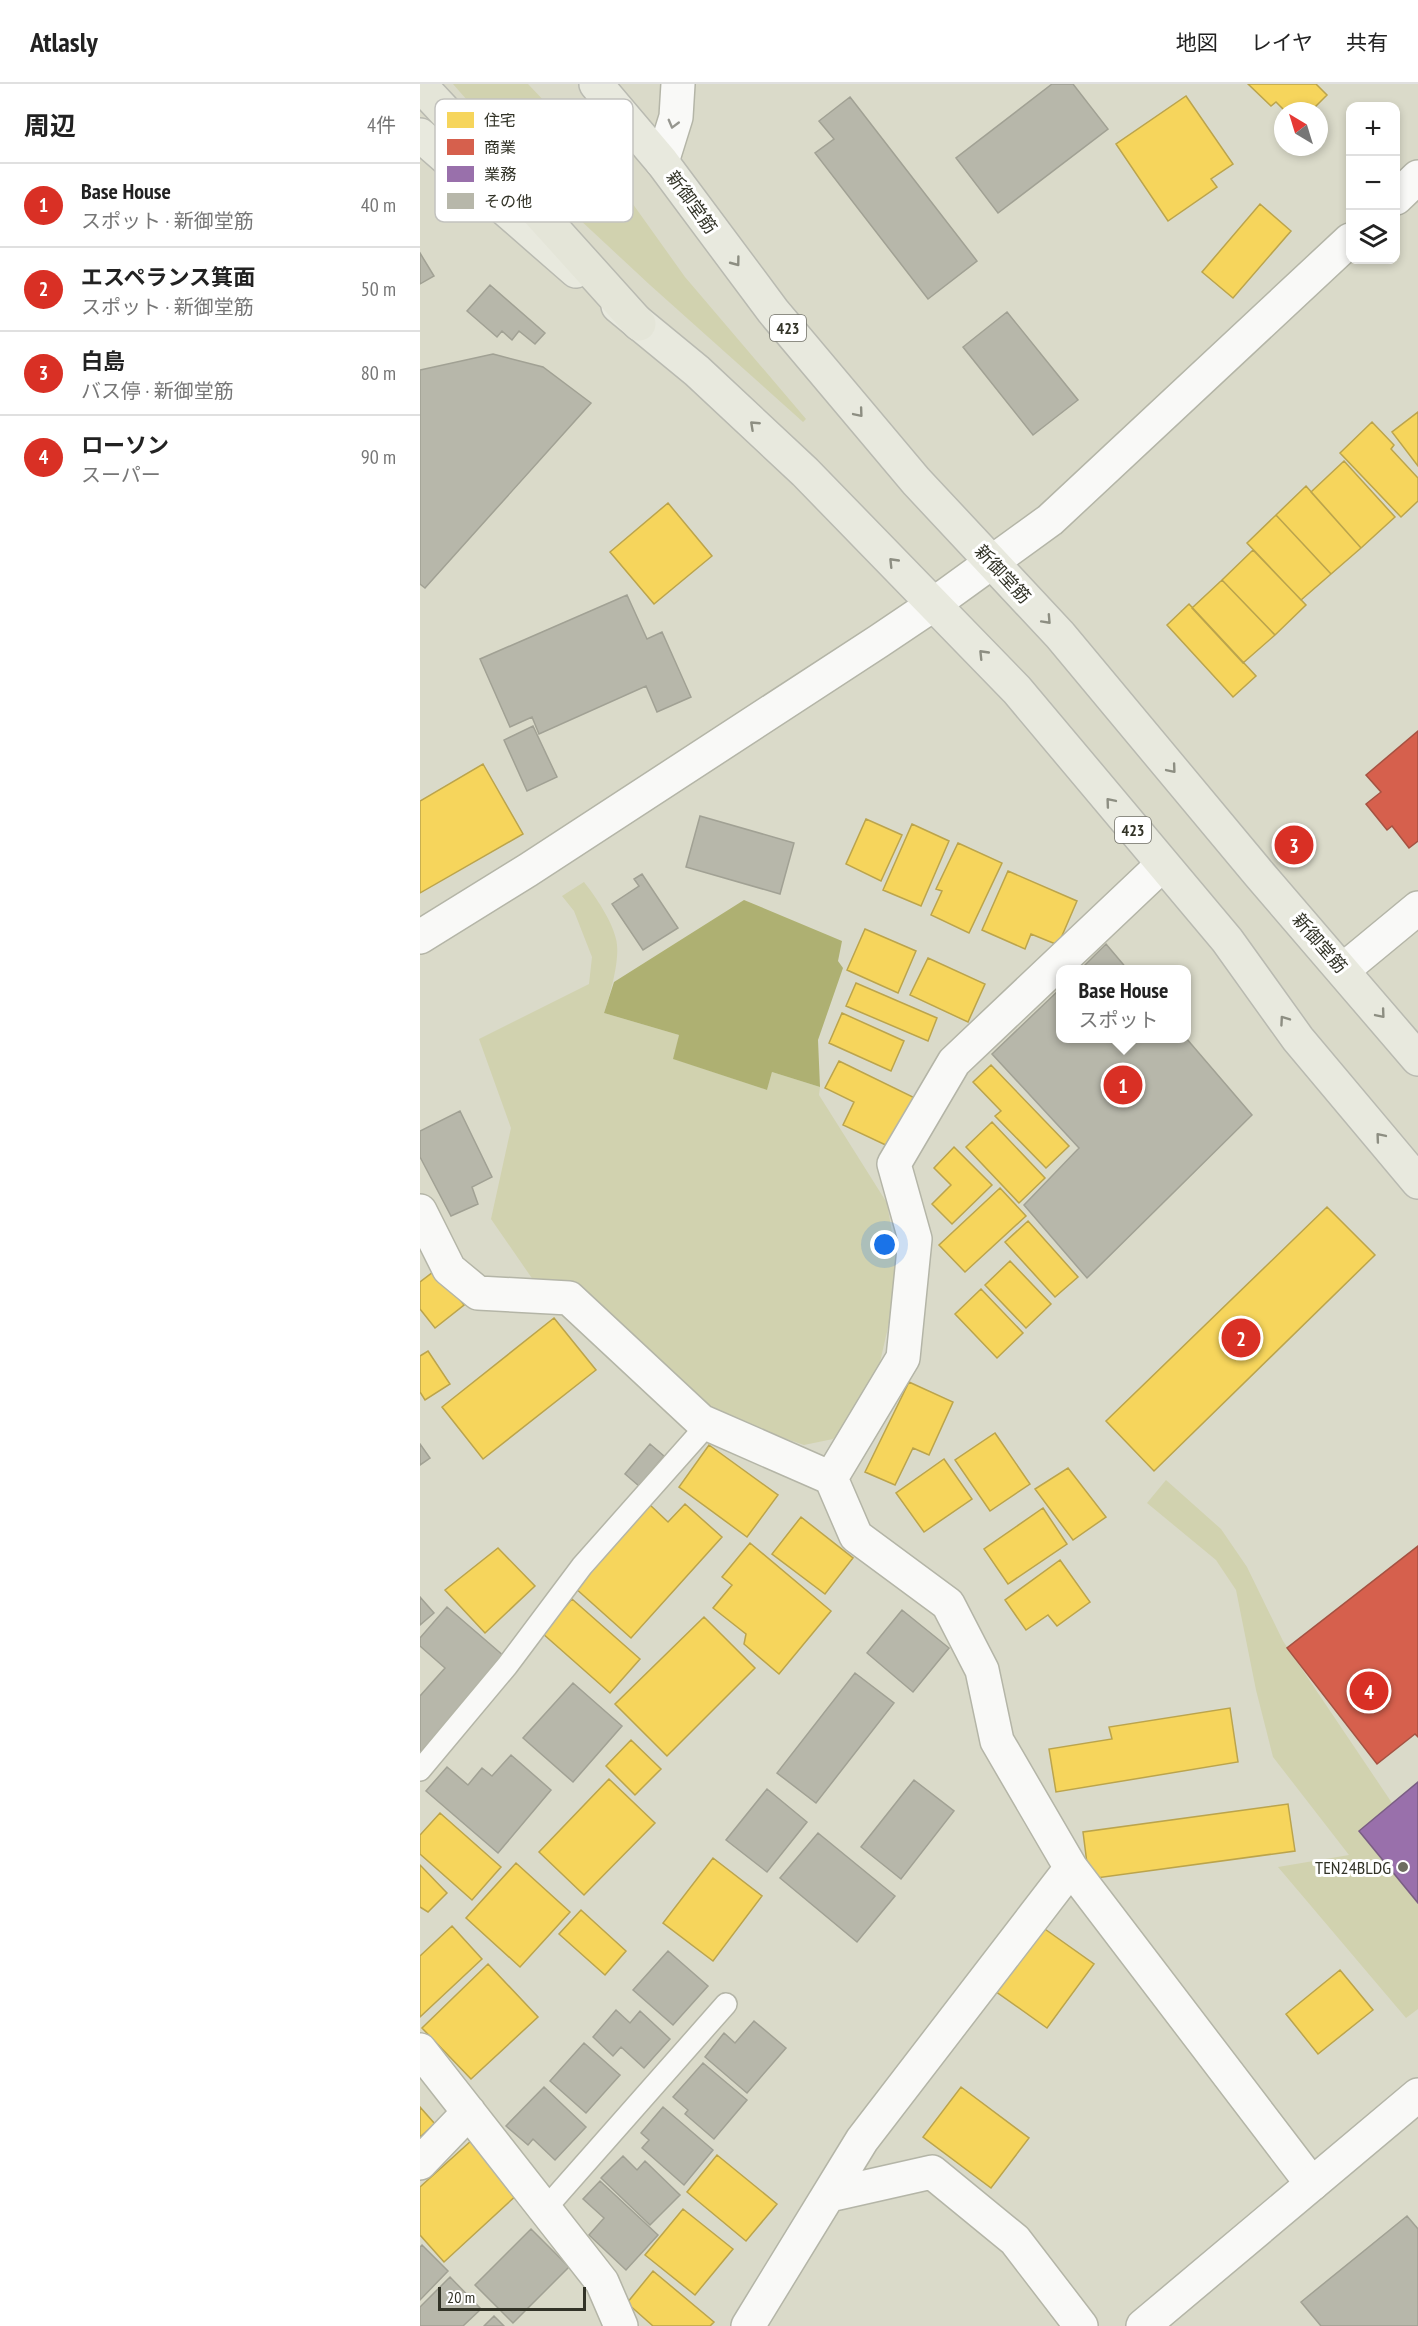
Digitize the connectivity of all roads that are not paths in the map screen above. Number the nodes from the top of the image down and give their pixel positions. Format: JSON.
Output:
{"nodes":[{"id":1,"x":596,"y":84,"type":"edge"},
{"id":2,"x":678,"y":84,"type":"edge"},
{"id":3,"x":420,"y":85,"type":"edge"},
{"id":4,"x":609,"y":99,"type":"edge"},
{"id":5,"x":435,"y":101,"type":"edge"},
{"id":6,"x":633,"y":128,"type":"edge"},
{"id":7,"x":420,"y":135,"type":"edge"},
{"id":8,"x":435,"y":148,"type":"edge"},
{"id":9,"x":662,"y":162,"type":"junction"},
{"id":10,"x":1418,"y":177,"type":"edge"},
{"id":11,"x":1400,"y":193,"type":"edge"},
{"id":12,"x":521,"y":222,"type":"edge"},
{"id":13,"x":547,"y":222,"type":"edge"},
{"id":14,"x":1346,"y":244,"type":"edge"},
{"id":15,"x":639,"y":324,"type":"junction"},
{"id":16,"x":992,"y":562,"type":"junction"},
{"id":17,"x":934,"y":604,"type":"junction"},
{"id":18,"x":1162,"y":865,"type":"junction"},
{"id":19,"x":1418,"y":908,"type":"edge"},
{"id":20,"x":420,"y":937,"type":"edge"},
{"id":21,"x":1056,"y":965,"type":"edge"},
{"id":22,"x":1056,"y":965,"type":"edge"},
{"id":23,"x":1343,"y":970,"type":"junction"},
{"id":24,"x":1418,"y":1059,"type":"edge"},
{"id":25,"x":1418,"y":1182,"type":"edge"},
{"id":26,"x":420,"y":1211,"type":"edge"},
{"id":27,"x":707,"y":1425,"type":"junction"},
{"id":28,"x":831,"y":1478,"type":"junction"},
{"id":29,"x":420,"y":1770,"type":"edge"},
{"id":30,"x":1071,"y":1868,"type":"junction"},
{"id":31,"x":726,"y":2004,"type":"dead end"},
{"id":32,"x":420,"y":2050,"type":"edge"},
{"id":33,"x":1418,"y":2095,"type":"edge"},
{"id":34,"x":469,"y":2112,"type":"junction"},
{"id":35,"x":420,"y":2163,"type":"edge"},
{"id":36,"x":1312,"y":2184,"type":"junction"},
{"id":37,"x":830,"y":2195,"type":"junction"},
{"id":38,"x":545,"y":2209,"type":"junction"},
{"id":39,"x":621,"y":2326,"type":"edge"},
{"id":40,"x":748,"y":2326,"type":"edge"},
{"id":41,"x":1081,"y":2326,"type":"edge"},
{"id":42,"x":1143,"y":2326,"type":"edge"}],
"edges":[{"from":1,"to":4,"type":"highway","name":"新御堂筋","number":"423"},
{"from":2,"to":9,"type":"street","one_way":true},
{"from":3,"to":5,"type":"highway","number":"423"},
{"from":6,"to":9,"type":"highway","name":"新御堂筋","number":"423"},
{"from":7,"to":8,"type":"highway","number":"423"},
{"from":9,"to":16,"type":"highway","name":"新御堂筋","number":"423","one_way":true},
{"from":10,"to":11,"type":"street"},
{"from":12,"to":15,"type":"highway","number":"423"},
{"from":13,"to":15,"type":"highway","number":"423"},
{"from":14,"to":16,"type":"street"},
{"from":17,"to":15,"type":"highway","number":"423","one_way":true},
{"from":16,"to":17,"type":"street"},
{"from":16,"to":23,"type":"highway","name":"新御堂筋","number":"423","one_way":true},
{"from":18,"to":17,"type":"highway","number":"423","one_way":true},
{"from":17,"to":20,"type":"street"},
{"from":18,"to":22,"type":"street"},
{"from":25,"to":18,"type":"highway","number":"423","one_way":true},
{"from":19,"to":23,"type":"street"},
{"from":21,"to":28,"type":"street"},
{"from":23,"to":24,"type":"highway","name":"新御堂筋","number":"423","one_way":true},
{"from":26,"to":27,"type":"street"},
{"from":27,"to":28,"type":"street"},
{"from":27,"to":29,"type":"lane"},
{"from":28,"to":30,"type":"street"},
{"from":30,"to":36,"type":"street"},
{"from":30,"to":37,"type":"street"},
{"from":31,"to":38,"type":"lane"},
{"from":32,"to":34,"type":"street"},
{"from":33,"to":36,"type":"street"},
{"from":34,"to":35,"type":"street"},
{"from":34,"to":38,"type":"street"},
{"from":36,"to":42,"type":"street"},
{"from":37,"to":40,"type":"street"},
{"from":37,"to":41,"type":"street"},
{"from":38,"to":39,"type":"street"}]}
